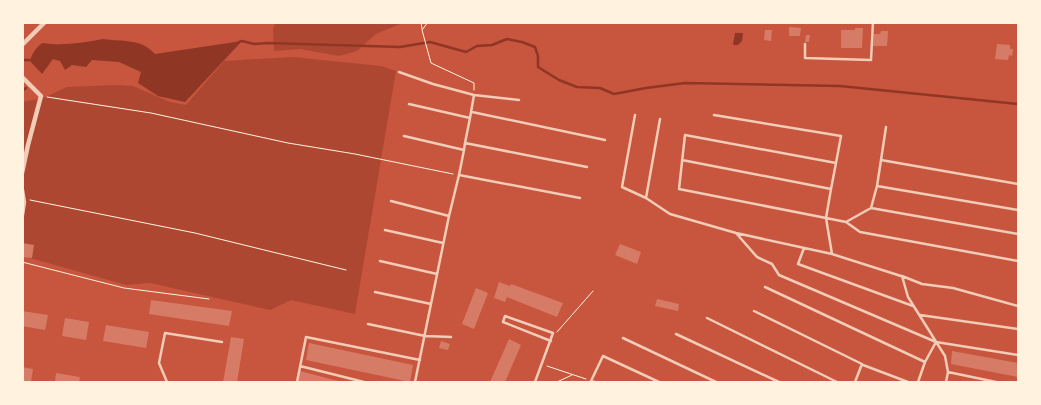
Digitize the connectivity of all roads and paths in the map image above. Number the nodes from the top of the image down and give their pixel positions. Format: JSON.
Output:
{"nodes":[{"id":1,"x":46,"y":22,"type":"edge"},
{"id":2,"x":421,"y":22,"type":"edge"},
{"id":3,"x":428,"y":22,"type":"edge"},
{"id":4,"x":873,"y":22,"type":"edge"},
{"id":5,"x":422,"y":30,"type":"junction"},
{"id":6,"x":22,"y":44,"type":"edge"},
{"id":7,"x":805,"y":44,"type":"dead end"},
{"id":8,"x":400,"y":72,"type":"dead end"},
{"id":9,"x":22,"y":76,"type":"edge"},
{"id":10,"x":474,"y":95,"type":"junction"},
{"id":11,"x":41,"y":96,"type":"junction"},
{"id":12,"x":519,"y":100,"type":"dead end"},
{"id":13,"x":409,"y":104,"type":"dead end"},
{"id":14,"x":472,"y":112,"type":"junction"},
{"id":15,"x":635,"y":115,"type":"dead end"},
{"id":16,"x":714,"y":115,"type":"dead end"},
{"id":17,"x":470,"y":118,"type":"junction"},
{"id":18,"x":660,"y":119,"type":"dead end"},
{"id":19,"x":886,"y":127,"type":"dead end"},
{"id":20,"x":404,"y":136,"type":"dead end"},
{"id":21,"x":605,"y":140,"type":"dead end"},
{"id":22,"x":465,"y":143,"type":"junction"},
{"id":23,"x":464,"y":150,"type":"junction"},
{"id":24,"x":682,"y":160,"type":"junction"},
{"id":25,"x":881,"y":160,"type":"junction"},
{"id":26,"x":836,"y":162,"type":"junction"},
{"id":27,"x":587,"y":167,"type":"dead end"},
{"id":28,"x":22,"y":173,"type":"edge"},
{"id":29,"x":459,"y":175,"type":"junction"},
{"id":30,"x":1018,"y":184,"type":"edge"},
{"id":31,"x":877,"y":186,"type":"junction"},
{"id":32,"x":831,"y":189,"type":"junction"},
{"id":33,"x":22,"y":190,"type":"edge"},
{"id":34,"x":580,"y":198,"type":"dead end"},
{"id":35,"x":646,"y":198,"type":"junction"},
{"id":36,"x":24,"y":199,"type":"junction"},
{"id":37,"x":391,"y":201,"type":"dead end"},
{"id":38,"x":871,"y":208,"type":"junction"},
{"id":39,"x":1018,"y":210,"type":"edge"},
{"id":40,"x":22,"y":215,"type":"edge"},
{"id":41,"x":449,"y":216,"type":"junction"},
{"id":42,"x":826,"y":218,"type":"junction"},
{"id":43,"x":846,"y":222,"type":"junction"},
{"id":44,"x":385,"y":230,"type":"dead end"},
{"id":45,"x":736,"y":233,"type":"junction"},
{"id":46,"x":1018,"y":234,"type":"edge"},
{"id":47,"x":444,"y":243,"type":"junction"},
{"id":48,"x":804,"y":248,"type":"junction"},
{"id":49,"x":832,"y":254,"type":"junction"},
{"id":50,"x":380,"y":261,"type":"dead end"},
{"id":51,"x":1018,"y":261,"type":"edge"},
{"id":52,"x":22,"y":262,"type":"edge"},
{"id":53,"x":346,"y":270,"type":"dead end"},
{"id":54,"x":437,"y":274,"type":"junction"},
{"id":55,"x":902,"y":276,"type":"junction"},
{"id":56,"x":765,"y":287,"type":"dead end"},
{"id":57,"x":594,"y":291,"type":"dead end"},
{"id":58,"x":375,"y":292,"type":"dead end"},
{"id":59,"x":209,"y":299,"type":"dead end"},
{"id":60,"x":431,"y":304,"type":"junction"},
{"id":61,"x":914,"y":306,"type":"junction"},
{"id":62,"x":1018,"y":306,"type":"edge"},
{"id":63,"x":754,"y":310,"type":"dead end"},
{"id":64,"x":920,"y":315,"type":"junction"},
{"id":65,"x":707,"y":318,"type":"dead end"},
{"id":66,"x":368,"y":324,"type":"dead end"},
{"id":67,"x":1018,"y":329,"type":"edge"},
{"id":68,"x":553,"y":334,"type":"junction"},
{"id":69,"x":676,"y":334,"type":"dead end"},
{"id":70,"x":425,"y":336,"type":"junction"},
{"id":71,"x":451,"y":337,"type":"dead end"},
{"id":72,"x":623,"y":338,"type":"dead end"},
{"id":73,"x":550,"y":341,"type":"junction"},
{"id":74,"x":222,"y":342,"type":"dead end"},
{"id":75,"x":936,"y":342,"type":"junction"},
{"id":76,"x":1018,"y":355,"type":"edge"},
{"id":77,"x":420,"y":360,"type":"junction"},
{"id":78,"x":925,"y":362,"type":"junction"},
{"id":79,"x":542,"y":364,"type":"junction"},
{"id":80,"x":862,"y":364,"type":"junction"},
{"id":81,"x":300,"y":366,"type":"junction"},
{"id":82,"x":948,"y":372,"type":"junction"},
{"id":83,"x":574,"y":374,"type":"junction"},
{"id":84,"x":167,"y":382,"type":"edge"},
{"id":85,"x":297,"y":382,"type":"edge"},
{"id":86,"x":364,"y":382,"type":"edge"},
{"id":87,"x":415,"y":382,"type":"edge"},
{"id":88,"x":535,"y":382,"type":"edge"},
{"id":89,"x":557,"y":382,"type":"edge"},
{"id":90,"x":593,"y":382,"type":"edge"},
{"id":91,"x":659,"y":382,"type":"edge"},
{"id":92,"x":716,"y":382,"type":"edge"},
{"id":93,"x":780,"y":382,"type":"edge"},
{"id":94,"x":837,"y":382,"type":"edge"},
{"id":95,"x":855,"y":382,"type":"edge"},
{"id":96,"x":908,"y":382,"type":"edge"},
{"id":97,"x":918,"y":382,"type":"edge"},
{"id":98,"x":946,"y":382,"type":"edge"},
{"id":99,"x":996,"y":382,"type":"edge"}],
"edges":[{"from":1,"to":6,"type":"street"},
{"from":2,"to":5,"type":"path"},
{"from":3,"to":5,"type":"path"},
{"from":4,"to":7,"type":"lane"},
{"from":5,"to":10,"type":"path"},
{"from":8,"to":10,"type":"lane"},
{"from":9,"to":11,"type":"street"},
{"from":10,"to":12,"type":"lane"},
{"from":10,"to":14,"type":"lane"},
{"from":11,"to":28,"type":"street"},
{"from":11,"to":29,"type":"path"},
{"from":13,"to":17,"type":"lane"},
{"from":14,"to":17,"type":"lane"},
{"from":14,"to":21,"type":"lane"},
{"from":15,"to":35,"type":"lane"},
{"from":16,"to":26,"type":"lane"},
{"from":17,"to":22,"type":"lane"},
{"from":18,"to":35,"type":"lane"},
{"from":19,"to":25,"type":"lane"},
{"from":20,"to":23,"type":"lane"},
{"from":22,"to":23,"type":"lane"},
{"from":22,"to":27,"type":"lane"},
{"from":23,"to":29,"type":"lane"},
{"from":24,"to":26,"type":"lane"},
{"from":24,"to":32,"type":"lane"},
{"from":24,"to":42,"type":"lane"},
{"from":25,"to":30,"type":"lane"},
{"from":25,"to":31,"type":"lane"},
{"from":26,"to":32,"type":"lane"},
{"from":29,"to":34,"type":"lane"},
{"from":29,"to":41,"type":"lane"},
{"from":31,"to":38,"type":"lane"},
{"from":31,"to":39,"type":"lane"},
{"from":32,"to":42,"type":"lane"},
{"from":33,"to":36,"type":"street"},
{"from":35,"to":45,"type":"lane"},
{"from":36,"to":40,"type":"street"},
{"from":36,"to":53,"type":"path"},
{"from":37,"to":41,"type":"lane"},
{"from":38,"to":43,"type":"lane"},
{"from":38,"to":46,"type":"lane"},
{"from":41,"to":47,"type":"lane"},
{"from":42,"to":43,"type":"lane"},
{"from":42,"to":49,"type":"lane"},
{"from":43,"to":51,"type":"lane"},
{"from":44,"to":47,"type":"lane"},
{"from":45,"to":48,"type":"lane"},
{"from":45,"to":75,"type":"lane"},
{"from":47,"to":54,"type":"lane"},
{"from":48,"to":49,"type":"lane"},
{"from":48,"to":61,"type":"lane"},
{"from":49,"to":55,"type":"lane"},
{"from":50,"to":54,"type":"lane"},
{"from":52,"to":59,"type":"path"},
{"from":54,"to":60,"type":"lane"},
{"from":55,"to":61,"type":"lane"},
{"from":55,"to":62,"type":"lane"},
{"from":56,"to":78,"type":"lane"},
{"from":57,"to":68,"type":"path"},
{"from":58,"to":60,"type":"lane"},
{"from":60,"to":70,"type":"lane"},
{"from":61,"to":64,"type":"lane"},
{"from":63,"to":80,"type":"lane"},
{"from":64,"to":67,"type":"lane"},
{"from":64,"to":75,"type":"lane"},
{"from":65,"to":94,"type":"lane"},
{"from":66,"to":70,"type":"lane"},
{"from":68,"to":73,"type":"lane"},
{"from":68,"to":73,"type":"lane"},
{"from":69,"to":93,"type":"lane"},
{"from":70,"to":71,"type":"lane"},
{"from":70,"to":77,"type":"lane"},
{"from":72,"to":92,"type":"lane"},
{"from":73,"to":79,"type":"lane"},
{"from":74,"to":84,"type":"lane"},
{"from":75,"to":76,"type":"lane"},
{"from":75,"to":78,"type":"lane"},
{"from":75,"to":82,"type":"lane"},
{"from":77,"to":81,"type":"lane"},
{"from":77,"to":87,"type":"lane"},
{"from":78,"to":97,"type":"lane"},
{"from":79,"to":83,"type":"path"},
{"from":79,"to":88,"type":"lane"},
{"from":80,"to":95,"type":"lane"},
{"from":80,"to":96,"type":"lane"},
{"from":81,"to":85,"type":"lane"},
{"from":81,"to":86,"type":"lane"},
{"from":82,"to":98,"type":"lane"},
{"from":82,"to":99,"type":"lane"},
{"from":83,"to":89,"type":"path"},
{"from":83,"to":90,"type":"path"},
{"from":90,"to":91,"type":"lane"}]}
